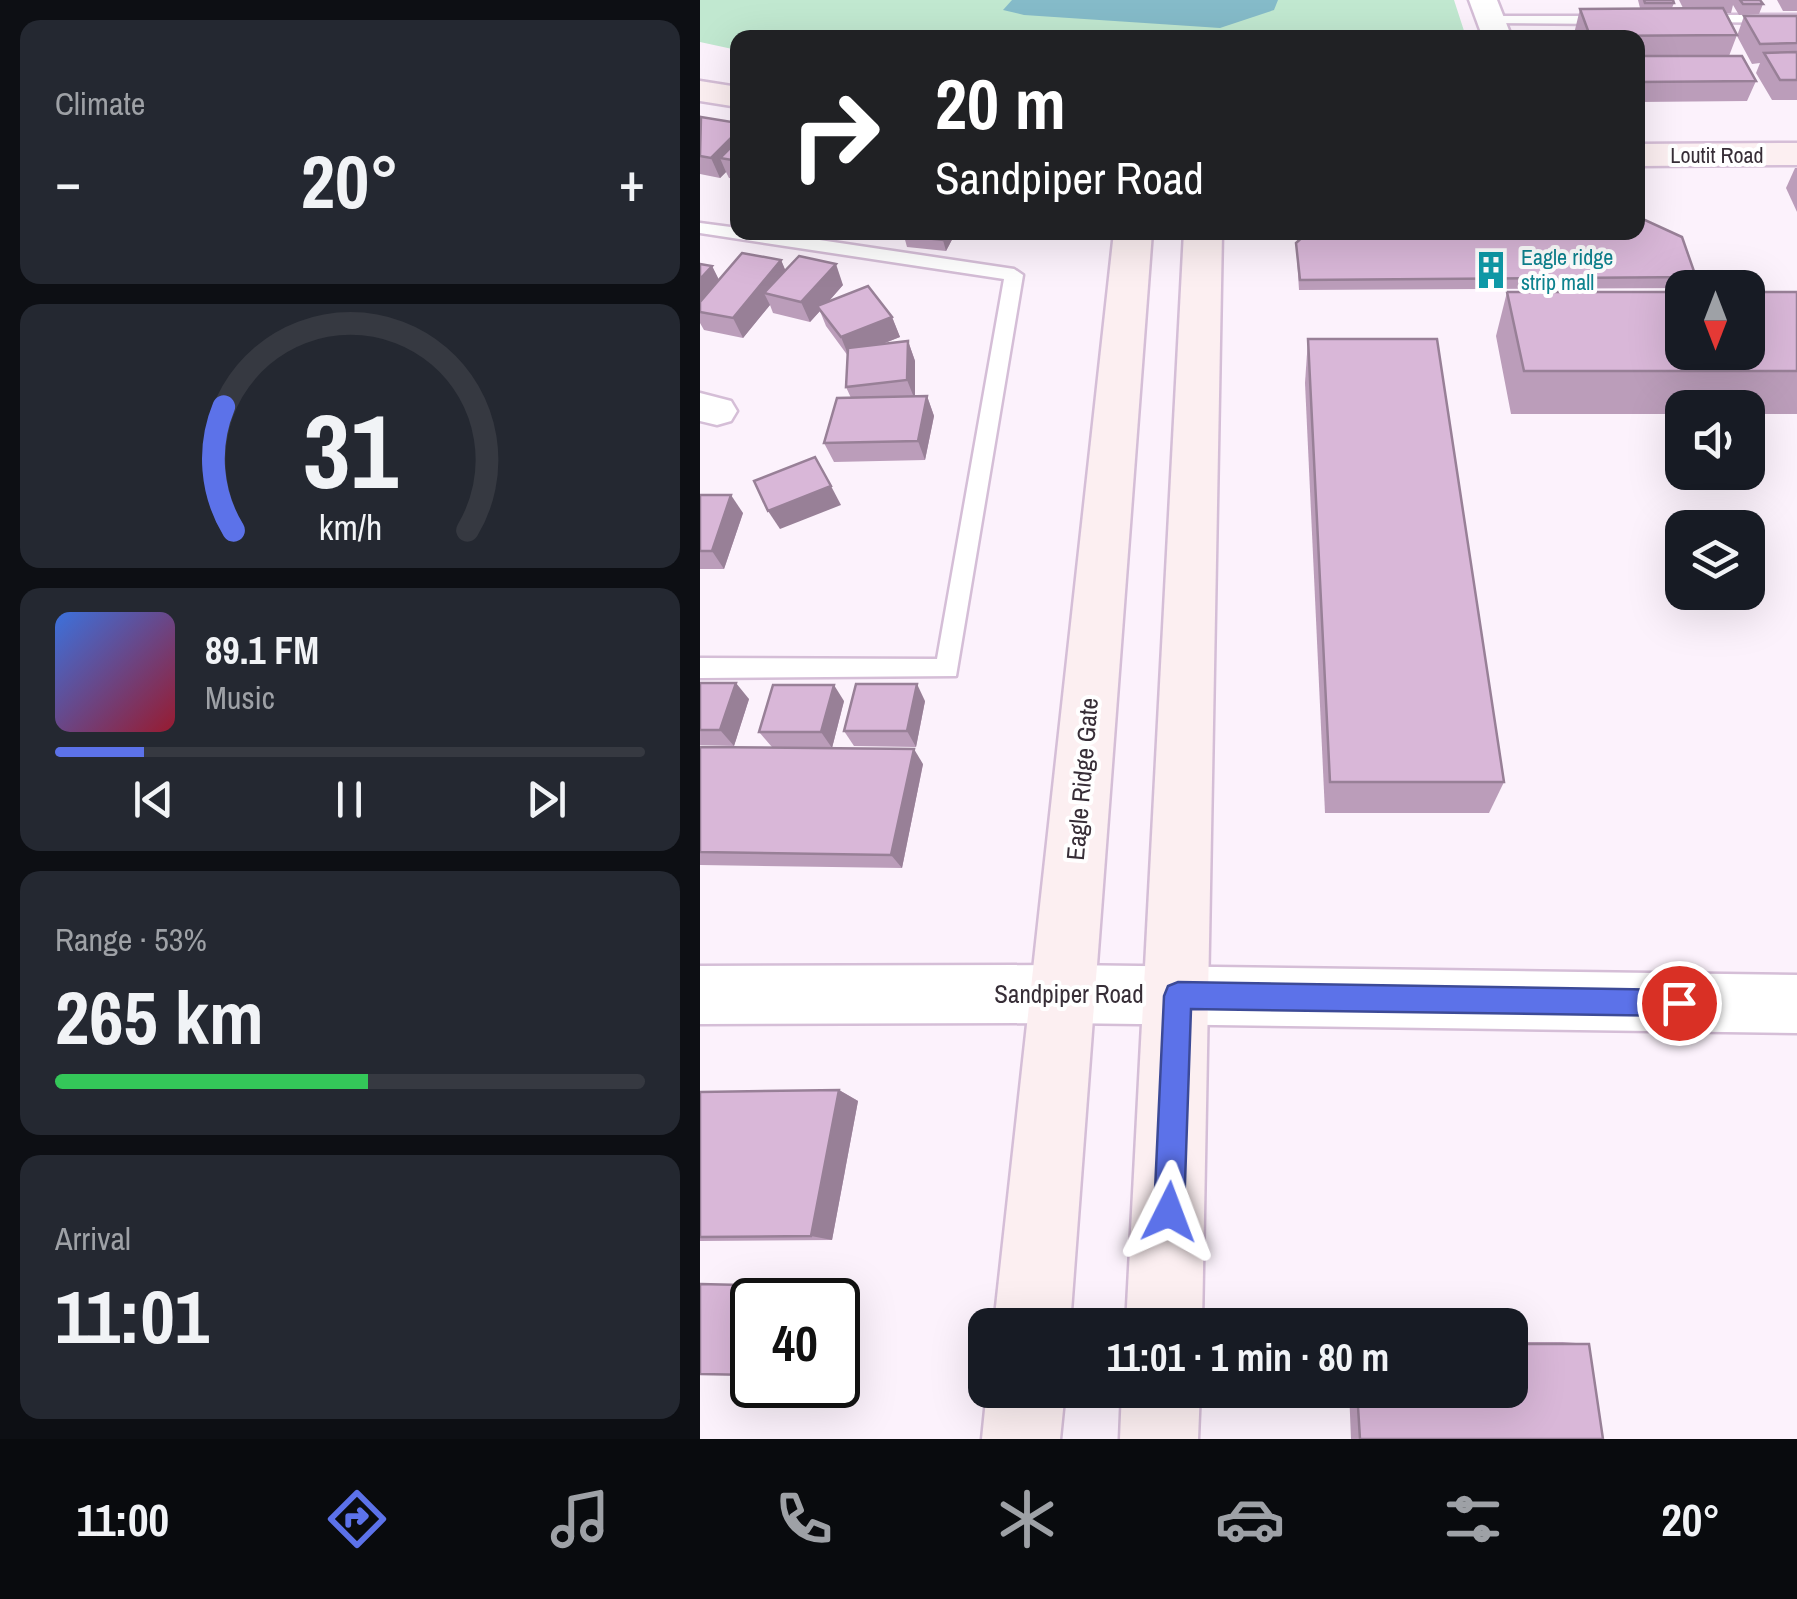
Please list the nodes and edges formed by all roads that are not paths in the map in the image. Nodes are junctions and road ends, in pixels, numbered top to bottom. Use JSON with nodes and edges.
{"nodes":[{"id":1,"x":1491,"y":19,"type":"edge"},
{"id":2,"x":1797,"y":19,"type":"edge"},
{"id":3,"x":1626,"y":20,"type":"edge"},
{"id":4,"x":1683,"y":20,"type":"edge"},
{"id":5,"x":700,"y":61,"type":"edge"},
{"id":6,"x":730,"y":66,"type":"edge"},
{"id":7,"x":700,"y":91,"type":"edge"},
{"id":8,"x":730,"y":96,"type":"edge"},
{"id":9,"x":1645,"y":126,"type":"edge"},
{"id":10,"x":1797,"y":126,"type":"edge"},
{"id":11,"x":1797,"y":154,"type":"edge"},
{"id":12,"x":1645,"y":156,"type":"edge"},
{"id":13,"x":700,"y":228,"type":"edge"},
{"id":14,"x":730,"y":232,"type":"edge"},
{"id":15,"x":780,"y":240,"type":"edge"},
{"id":16,"x":1131,"y":240,"type":"edge"},
{"id":17,"x":1203,"y":240,"type":"edge"},
{"id":18,"x":700,"y":668,"type":"edge"},
{"id":19,"x":1063,"y":994,"type":"junction"},
{"id":20,"x":700,"y":995,"type":"edge"},
{"id":21,"x":1178,"y":996,"type":"junction"},
{"id":22,"x":1797,"y":1004,"type":"edge"},
{"id":23,"x":1034,"y":1308,"type":"edge"},
{"id":24,"x":1165,"y":1308,"type":"edge"},
{"id":25,"x":1024,"y":1408,"type":"edge"},
{"id":26,"x":1161,"y":1408,"type":"edge"},
{"id":27,"x":1021,"y":1439,"type":"edge"},
{"id":28,"x":1159,"y":1439,"type":"edge"}],
"edges":[{"from":1,"to":3,"type":"lane"},
{"from":2,"to":4,"type":"lane"},
{"from":5,"to":6,"type":"street"},
{"from":7,"to":8,"type":"street"},
{"from":9,"to":10,"type":"street","name":"Loutit Road"},
{"from":11,"to":12,"type":"street","name":"Loutit Road"},
{"from":13,"to":14,"type":"lane"},
{"from":15,"to":18,"type":"lane"},
{"from":16,"to":19,"type":"street","name":"Eagle Ridge Gate"},
{"from":17,"to":21,"type":"street"},
{"from":19,"to":20,"type":"street","name":"Sandpiper Road"},
{"from":19,"to":21,"type":"street","name":"Sandpiper Road"},
{"from":19,"to":23,"type":"street","name":"Eagle Ridge Gate"},
{"from":21,"to":22,"type":"street","name":"Sandpiper Road"},
{"from":21,"to":24,"type":"street"},
{"from":25,"to":27,"type":"street"},
{"from":26,"to":28,"type":"street"}]}
